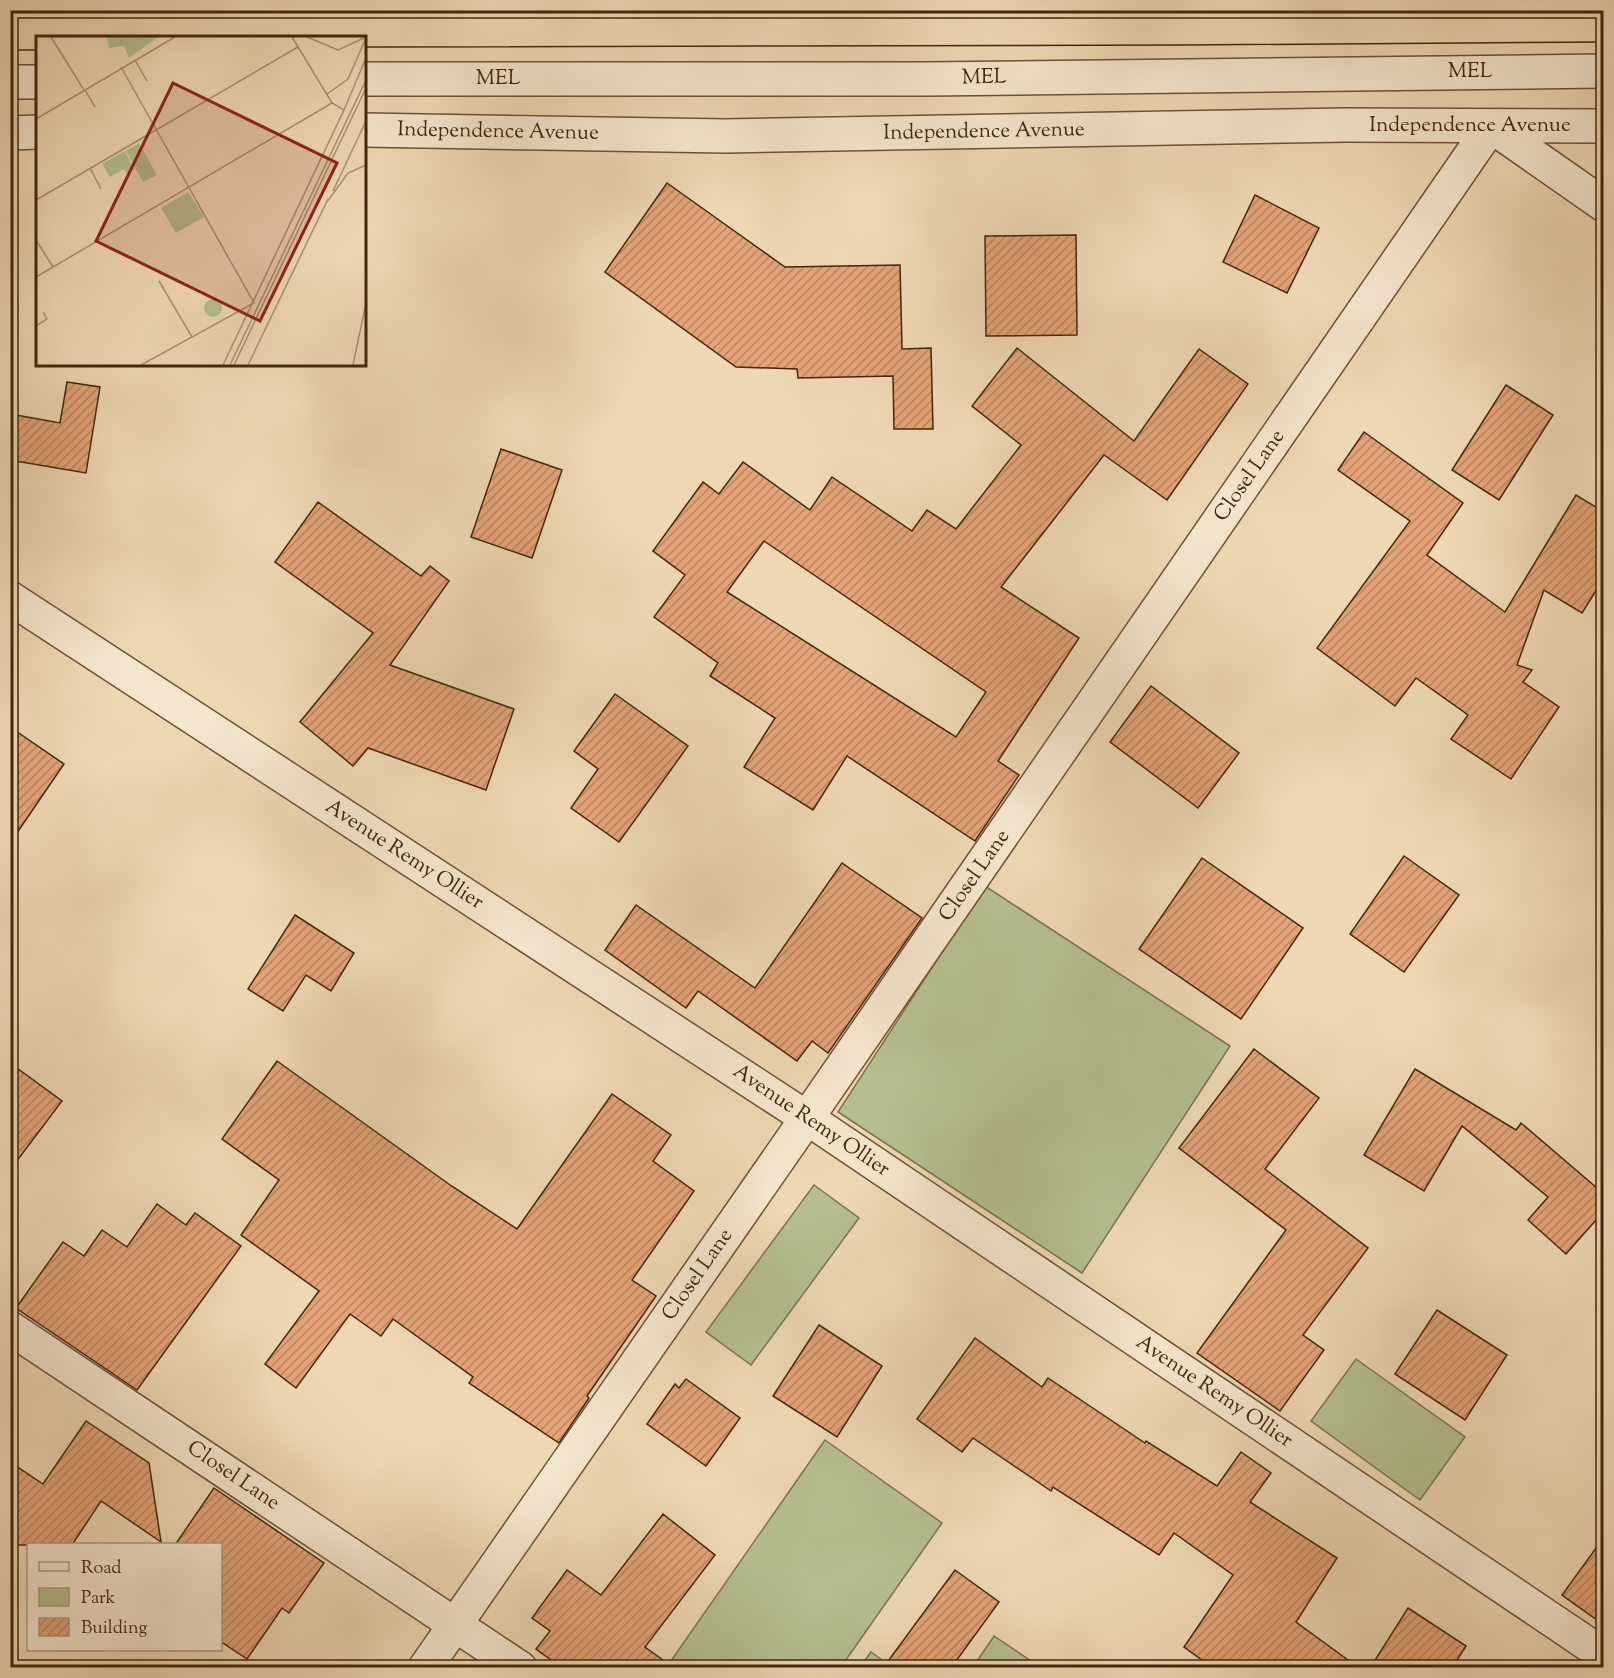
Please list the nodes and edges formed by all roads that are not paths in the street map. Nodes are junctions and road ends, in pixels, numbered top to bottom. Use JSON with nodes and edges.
{"nodes":[{"id":1,"x":1604,"y":71,"type":"edge"},
{"id":2,"x":366,"y":79,"type":"edge"},
{"id":3,"x":10,"y":82,"type":"edge"},
{"id":4,"x":36,"y":82,"type":"edge"},
{"id":5,"x":1491,"y":126,"type":"junction"},
{"id":6,"x":1604,"y":126,"type":"edge"},
{"id":7,"x":366,"y":130,"type":"edge"},
{"id":8,"x":36,"y":132,"type":"edge"},
{"id":9,"x":10,"y":133,"type":"edge"},
{"id":10,"x":1604,"y":204,"type":"edge"},
{"id":11,"x":10,"y":598,"type":"edge"},
{"id":12,"x":807,"y":1118,"type":"junction"},
{"id":13,"x":10,"y":1328,"type":"edge"},
{"id":14,"x":455,"y":1624,"type":"junction"},
{"id":15,"x":1604,"y":1655,"type":"edge"},
{"id":16,"x":425,"y":1668,"type":"edge"},
{"id":17,"x":520,"y":1668,"type":"edge"}],
"edges":[{"from":1,"to":2,"type":"street","name":"MEL"},
{"from":3,"to":4,"type":"street"},
{"from":5,"to":6,"type":"street","name":"Independence Avenue"},
{"from":5,"to":7,"type":"street","name":"Independence Avenue"},
{"from":5,"to":10,"type":"street"},
{"from":5,"to":12,"type":"street","name":"Closel Lane"},
{"from":8,"to":9,"type":"street"},
{"from":11,"to":12,"type":"street","name":"Avenue Remy Ollier"},
{"from":12,"to":14,"type":"street","name":"Closel Lane"},
{"from":12,"to":15,"type":"street","name":"Avenue Remy Ollier"},
{"from":13,"to":14,"type":"street","name":"Closel Lane"},
{"from":14,"to":16,"type":"street","name":"Closel Lane"},
{"from":14,"to":17,"type":"street"}]}
